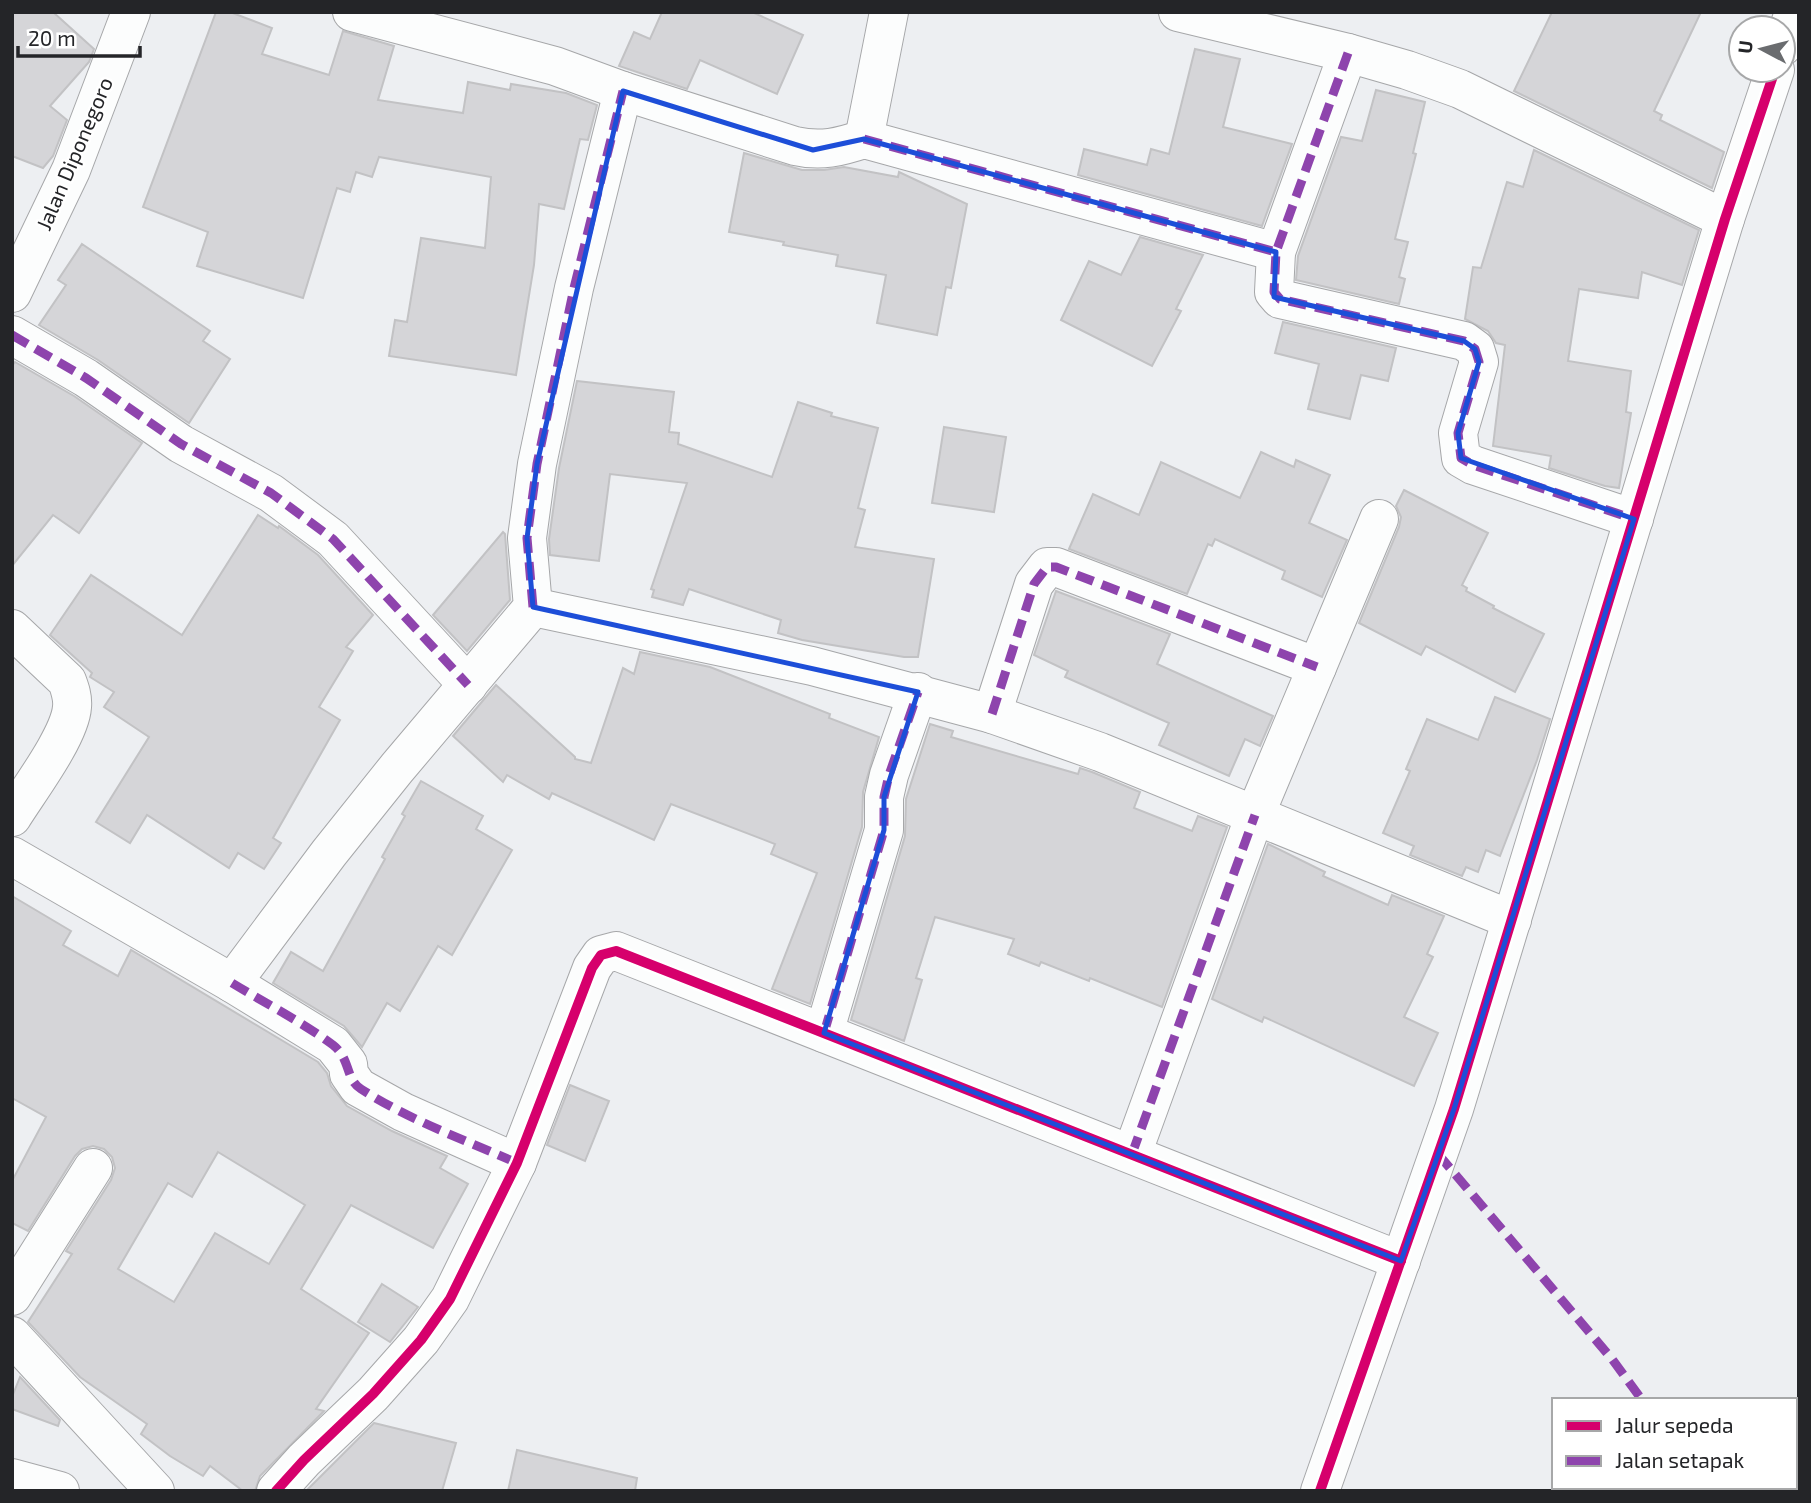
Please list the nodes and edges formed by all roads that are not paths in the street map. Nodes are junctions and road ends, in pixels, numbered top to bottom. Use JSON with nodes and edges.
{"nodes":[{"id":1,"x":131,"y":12,"type":"edge"},
{"id":2,"x":352,"y":12,"type":"edge"},
{"id":3,"x":890,"y":12,"type":"edge"},
{"id":4,"x":1178,"y":12,"type":"edge"},
{"id":5,"x":1348,"y":52,"type":"junction"},
{"id":6,"x":1770,"y":84,"type":"edge"},
{"id":7,"x":623,"y":91,"type":"junction"},
{"id":8,"x":864,"y":139,"type":"junction"},
{"id":9,"x":1725,"y":219,"type":"junction"},
{"id":10,"x":1276,"y":252,"type":"junction"},
{"id":11,"x":12,"y":293,"type":"edge"},
{"id":12,"x":12,"y":335,"type":"edge"},
{"id":13,"x":1379,"y":519,"type":"dead end"},
{"id":14,"x":1634,"y":519,"type":"junction"},
{"id":15,"x":533,"y":607,"type":"junction"},
{"id":16,"x":12,"y":629,"type":"edge"},
{"id":17,"x":1317,"y":667,"type":"junction"},
{"id":18,"x":468,"y":685,"type":"junction"},
{"id":19,"x":918,"y":692,"type":"junction"},
{"id":20,"x":992,"y":714,"type":"junction"},
{"id":21,"x":1255,"y":815,"type":"junction"},
{"id":22,"x":12,"y":817,"type":"edge"},
{"id":23,"x":12,"y":856,"type":"edge"},
{"id":24,"x":1512,"y":920,"type":"junction"},
{"id":25,"x":232,"y":983,"type":"junction"},
{"id":26,"x":824,"y":1033,"type":"junction"},
{"id":27,"x":1132,"y":1154,"type":"junction"},
{"id":28,"x":517,"y":1163,"type":"junction"},
{"id":29,"x":93,"y":1168,"type":"dead end"},
{"id":30,"x":1401,"y":1261,"type":"junction"},
{"id":31,"x":12,"y":1296,"type":"edge"},
{"id":32,"x":12,"y":1336,"type":"edge"},
{"id":33,"x":12,"y":1478,"type":"edge"},
{"id":34,"x":60,"y":1491,"type":"edge"},
{"id":35,"x":155,"y":1491,"type":"edge"},
{"id":36,"x":276,"y":1491,"type":"edge"},
{"id":37,"x":1320,"y":1491,"type":"edge"}],
"edges":[{"from":1,"to":11,"type":"street","name":"Jalan Diponegoro"},
{"from":2,"to":7,"type":"street"},
{"from":3,"to":8,"type":"street"},
{"from":4,"to":5,"type":"street"},
{"from":5,"to":9,"type":"street"},
{"from":5,"to":10,"type":"street"},
{"from":6,"to":9,"type":"street"},
{"from":7,"to":8,"type":"street"},
{"from":7,"to":15,"type":"street"},
{"from":8,"to":10,"type":"street"},
{"from":9,"to":14,"type":"street"},
{"from":10,"to":14,"type":"street"},
{"from":12,"to":18,"type":"street"},
{"from":13,"to":17,"type":"street"},
{"from":14,"to":24,"type":"street"},
{"from":15,"to":18,"type":"street"},
{"from":15,"to":19,"type":"street"},
{"from":16,"to":22,"type":"street"},
{"from":17,"to":20,"type":"street"},
{"from":17,"to":21,"type":"street"},
{"from":18,"to":25,"type":"street"},
{"from":19,"to":20,"type":"street"},
{"from":19,"to":26,"type":"street"},
{"from":20,"to":21,"type":"street"},
{"from":21,"to":24,"type":"street"},
{"from":21,"to":27,"type":"street"},
{"from":23,"to":25,"type":"street"},
{"from":24,"to":30,"type":"street"},
{"from":25,"to":28,"type":"street"},
{"from":26,"to":27,"type":"street"},
{"from":26,"to":28,"type":"street"},
{"from":27,"to":30,"type":"street"},
{"from":28,"to":36,"type":"street"},
{"from":29,"to":31,"type":"street"},
{"from":30,"to":37,"type":"street"},
{"from":32,"to":35,"type":"street"},
{"from":33,"to":34,"type":"street"}]}
